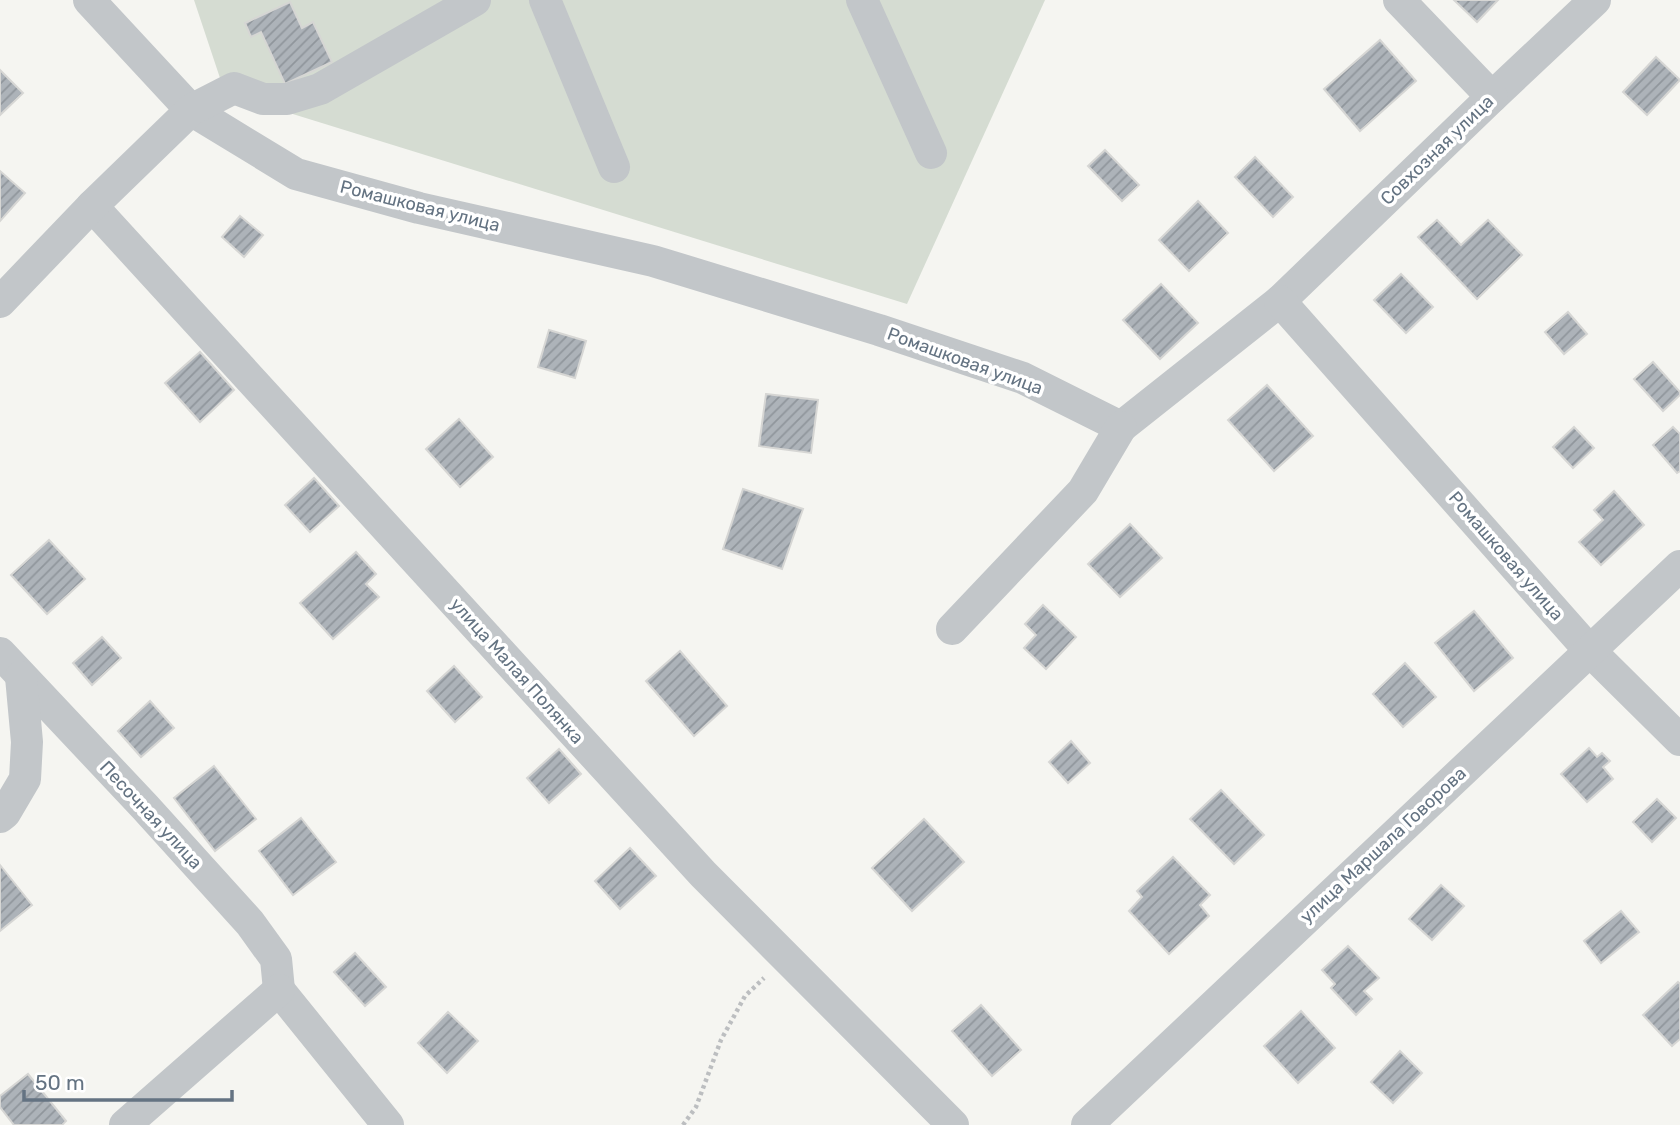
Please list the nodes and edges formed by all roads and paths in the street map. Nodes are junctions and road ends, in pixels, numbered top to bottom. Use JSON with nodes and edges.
{"nodes":[{"id":1,"x":89,"y":0,"type":"edge"},
{"id":2,"x":475,"y":0,"type":"edge"},
{"id":3,"x":545,"y":0,"type":"edge"},
{"id":4,"x":862,"y":0,"type":"edge"},
{"id":5,"x":1399,"y":0,"type":"edge"},
{"id":6,"x":1595,"y":0,"type":"edge"},
{"id":7,"x":1492,"y":97,"type":"junction"},
{"id":8,"x":191,"y":110,"type":"junction"},
{"id":9,"x":930,"y":153,"type":"dead end"},
{"id":10,"x":614,"y":167,"type":"dead end"},
{"id":11,"x":93,"y":206,"type":"junction"},
{"id":12,"x":1280,"y":301,"type":"junction"},
{"id":13,"x":0,"y":302,"type":"edge"},
{"id":14,"x":1121,"y":427,"type":"junction"},
{"id":15,"x":1680,"y":566,"type":"edge"},
{"id":16,"x":952,"y":629,"type":"dead end"},
{"id":17,"x":1589,"y":650,"type":"junction"},
{"id":18,"x":0,"y":653,"type":"edge"},
{"id":19,"x":21,"y":677,"type":"junction"},
{"id":20,"x":1680,"y":740,"type":"edge"},
{"id":21,"x":0,"y":817,"type":"edge"},
{"id":22,"x":786,"y":957,"type":"junction"},
{"id":23,"x":279,"y":990,"type":"junction"},
{"id":24,"x":125,"y":1125,"type":"edge"},
{"id":25,"x":388,"y":1125,"type":"edge"},
{"id":26,"x":683,"y":1125,"type":"edge"},
{"id":27,"x":953,"y":1125,"type":"edge"},
{"id":28,"x":1087,"y":1125,"type":"edge"}],
"edges":[{"from":1,"to":8,"type":"street","name":"Ромашковая улица"},
{"from":2,"to":8,"type":"street"},
{"from":3,"to":10,"type":"street"},
{"from":4,"to":9,"type":"street"},
{"from":5,"to":7,"type":"street"},
{"from":6,"to":7,"type":"street","name":"Совхозная улица"},
{"from":7,"to":12,"type":"street","name":"Совхозная улица"},
{"from":8,"to":11,"type":"street"},
{"from":8,"to":14,"type":"street","name":"Ромашковая улица"},
{"from":11,"to":13,"type":"street"},
{"from":11,"to":22,"type":"street","name":"улица Малая Полянка"},
{"from":12,"to":14,"type":"street"},
{"from":12,"to":17,"type":"street","name":"Ромашковая улица"},
{"from":14,"to":16,"type":"street"},
{"from":15,"to":17,"type":"street","name":"улица Маршала Говорова"},
{"from":17,"to":20,"type":"street","name":"Ромашковая улица"},
{"from":17,"to":28,"type":"street","name":"улица Маршала Говорова"},
{"from":18,"to":19,"type":"street","name":"Песочная улица"},
{"from":19,"to":21,"type":"street"},
{"from":19,"to":23,"type":"street","name":"Песочная улица"},
{"from":22,"to":26,"type":"path"},
{"from":22,"to":27,"type":"street","name":"улица Малая Полянка"},
{"from":23,"to":24,"type":"street"},
{"from":23,"to":25,"type":"street"}]}
